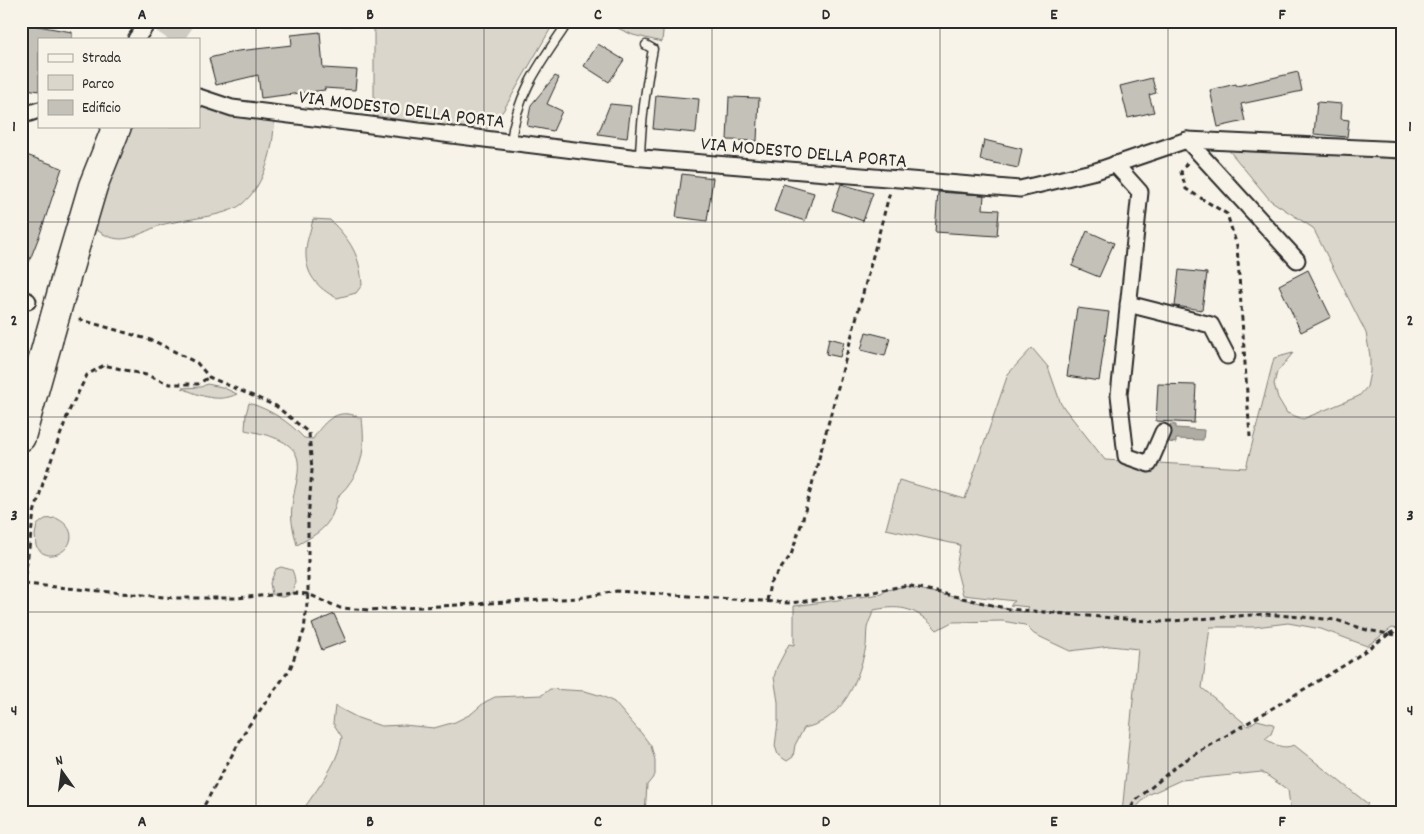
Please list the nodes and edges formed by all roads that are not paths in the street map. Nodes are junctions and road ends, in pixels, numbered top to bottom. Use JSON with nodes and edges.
{"nodes":[{"id":1,"x":149,"y":21,"type":"edge"},
{"id":2,"x":566,"y":24,"type":"dead end"},
{"id":3,"x":137,"y":38,"type":"edge"},
{"id":4,"x":646,"y":44,"type":"dead end"},
{"id":5,"x":200,"y":97,"type":"edge"},
{"id":6,"x":38,"y":110,"type":"edge"},
{"id":7,"x":21,"y":116,"type":"edge"},
{"id":8,"x":116,"y":128,"type":"edge"},
{"id":9,"x":510,"y":142,"type":"junction"},
{"id":10,"x":1192,"y":145,"type":"junction"},
{"id":11,"x":1403,"y":150,"type":"edge"},
{"id":12,"x":640,"y":157,"type":"junction"},
{"id":13,"x":1115,"y":164,"type":"junction"},
{"id":14,"x":1298,"y":260,"type":"dead end"},
{"id":15,"x":1128,"y":304,"type":"junction"},
{"id":16,"x":1227,"y":356,"type":"dead end"},
{"id":17,"x":1163,"y":432,"type":"dead end"},
{"id":18,"x":21,"y":437,"type":"edge"}],
"edges":[{"from":1,"to":3,"type":"street"},
{"from":2,"to":9,"type":"lane"},
{"from":4,"to":12,"type":"lane"},
{"from":5,"to":9,"type":"street","name":"VIA MODESTO DELLA PORTA"},
{"from":6,"to":7,"type":"street"},
{"from":8,"to":18,"type":"highway","bridge":true},
{"from":9,"to":12,"type":"street","name":"VIA MODESTO DELLA PORTA"},
{"from":10,"to":11,"type":"street","name":"VIA MODESTO DELLA PORTA"},
{"from":10,"to":13,"type":"street","name":"VIA MODESTO DELLA PORTA"},
{"from":10,"to":14,"type":"street"},
{"from":12,"to":13,"type":"street","name":"VIA MODESTO DELLA PORTA"},
{"from":13,"to":15,"type":"street"},
{"from":15,"to":16,"type":"street"},
{"from":15,"to":17,"type":"street"}]}
